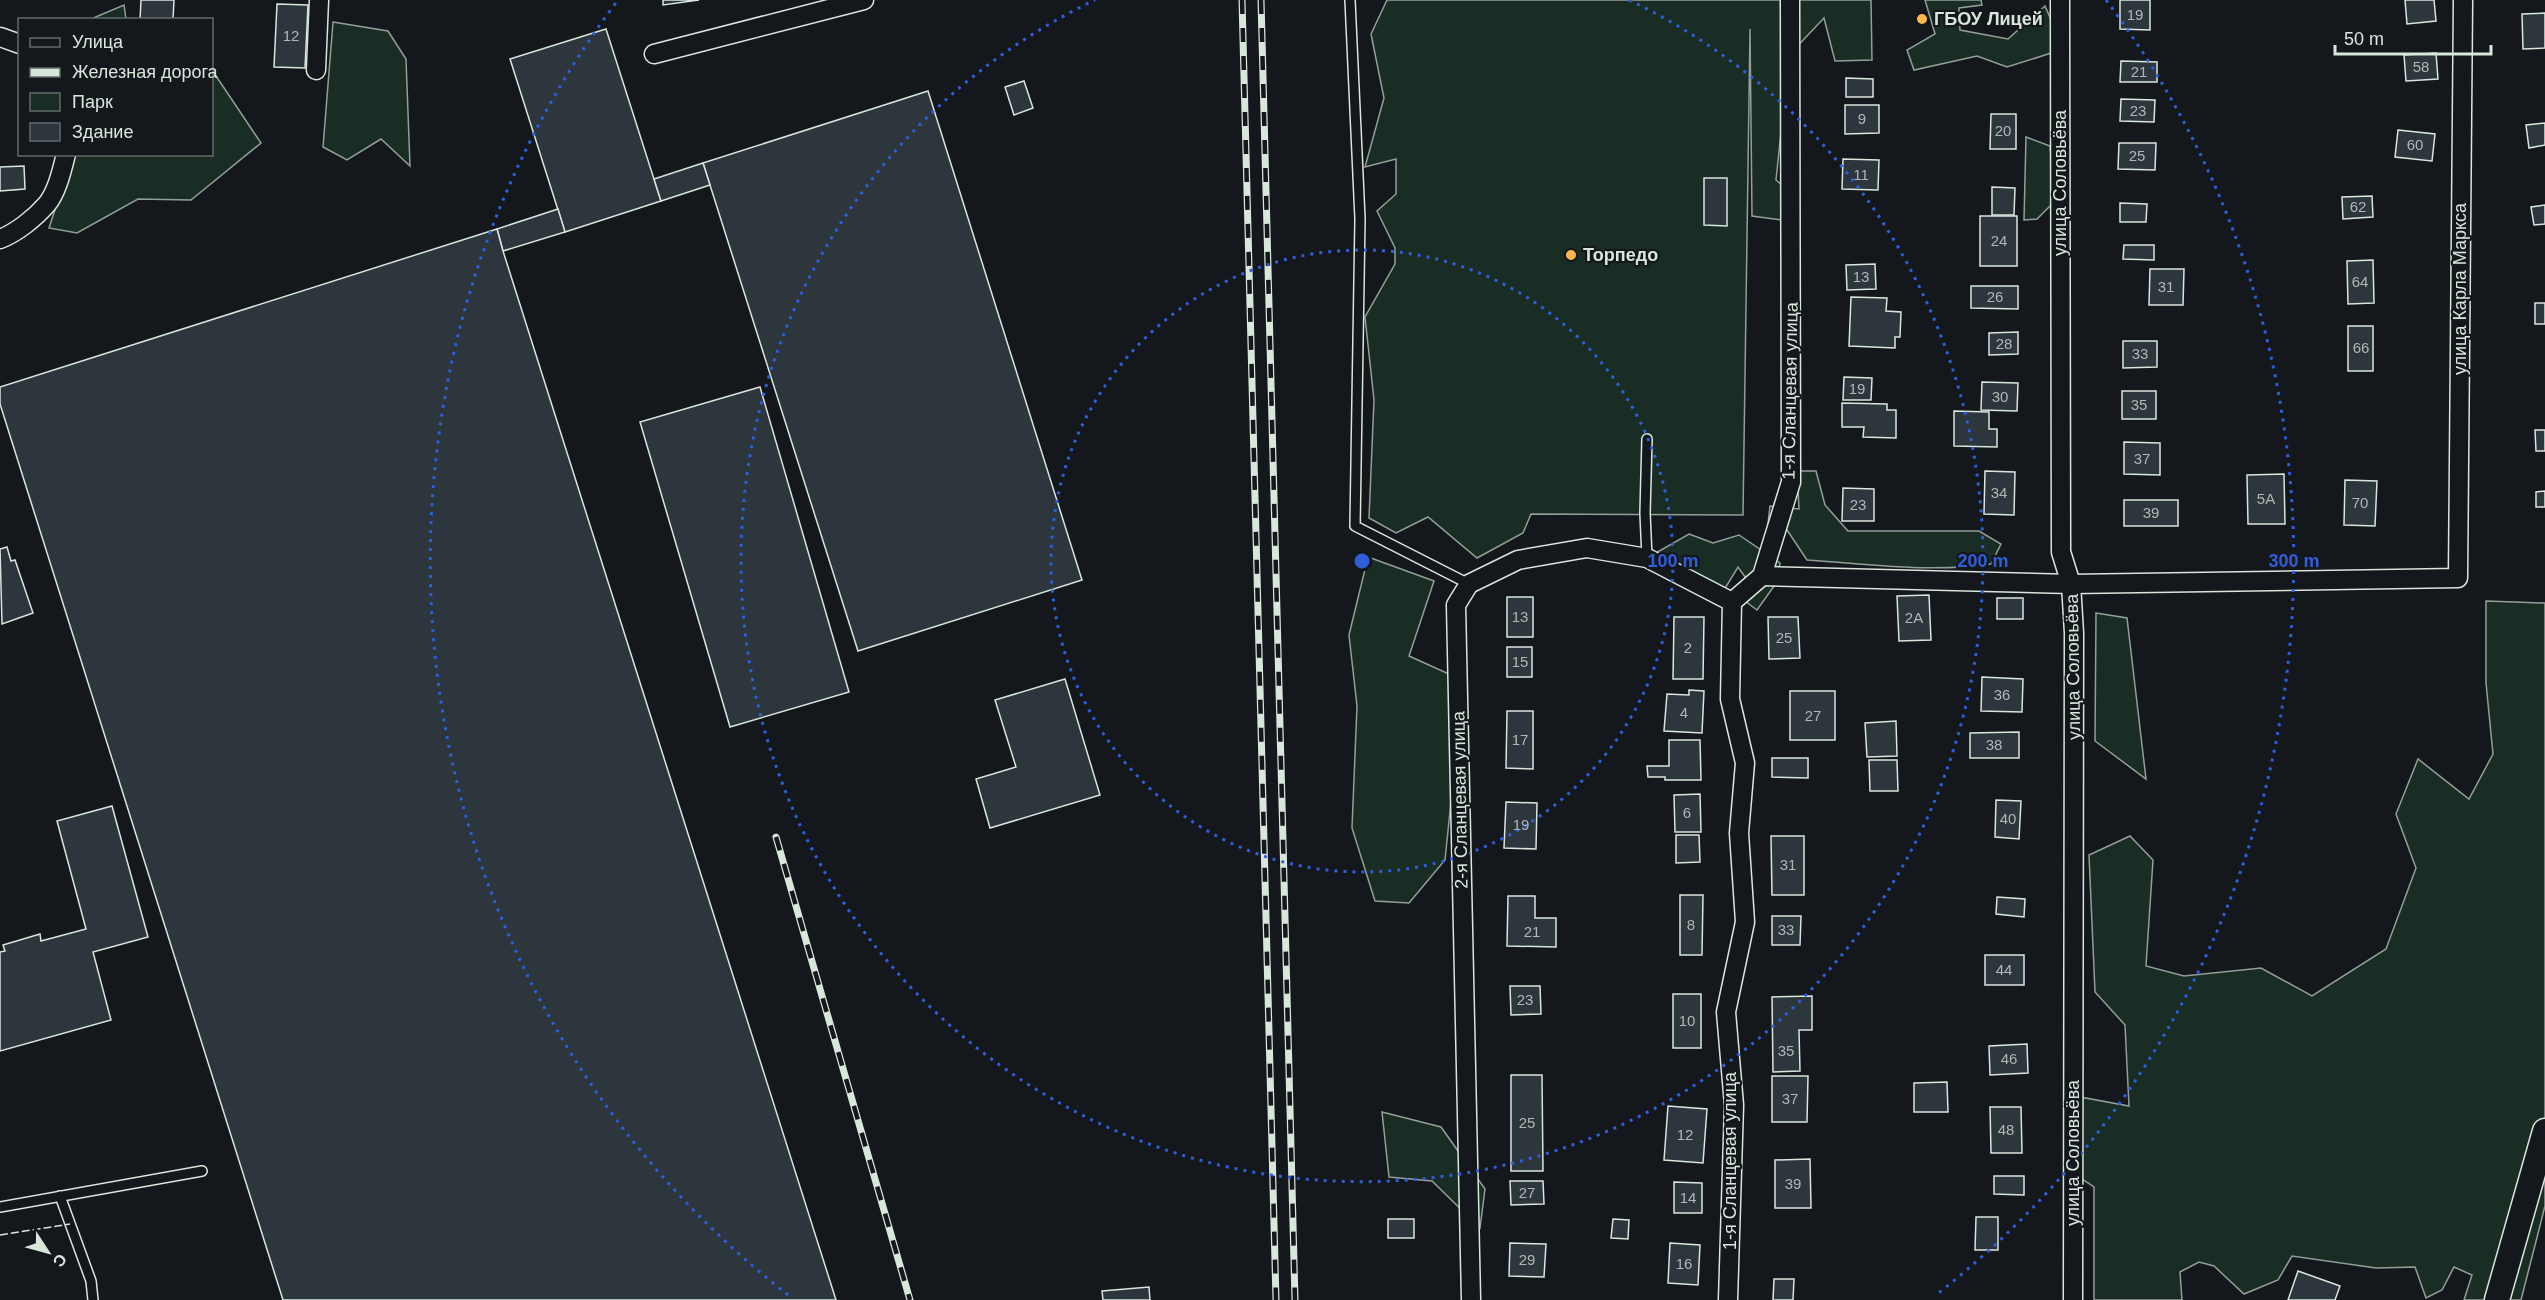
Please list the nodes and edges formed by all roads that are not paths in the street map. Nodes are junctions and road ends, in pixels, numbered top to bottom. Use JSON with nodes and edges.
{"nodes":[{"id":1,"x":319,"y":0,"type":"edge"},
{"id":2,"x":864,"y":0,"type":"edge"},
{"id":3,"x":1350,"y":0,"type":"edge"},
{"id":4,"x":1790,"y":0,"type":"edge"},
{"id":5,"x":2060,"y":0,"type":"edge"},
{"id":6,"x":2463,"y":0,"type":"edge"},
{"id":7,"x":0,"y":37,"type":"edge"},
{"id":8,"x":18,"y":43,"type":"edge"},
{"id":9,"x":654,"y":54,"type":"dead end"},
{"id":10,"x":316,"y":70,"type":"dead end"},
{"id":11,"x":66,"y":156,"type":"edge"},
{"id":12,"x":0,"y":239,"type":"edge"},
{"id":13,"x":1647,"y":439,"type":"dead end"},
{"id":14,"x":1647,"y":558,"type":"junction"},
{"id":15,"x":1762,"y":576,"type":"junction"},
{"id":16,"x":1469,"y":584,"type":"junction"},
{"id":17,"x":2071,"y":584,"type":"junction"},
{"id":18,"x":1732,"y":602,"type":"junction"},
{"id":19,"x":2545,"y":1131,"type":"edge"},
{"id":20,"x":202,"y":1171,"type":"dead end"},
{"id":21,"x":60,"y":1196,"type":"junction"},
{"id":22,"x":0,"y":1207,"type":"edge"},
{"id":23,"x":93,"y":1300,"type":"edge"},
{"id":24,"x":1471,"y":1300,"type":"edge"},
{"id":25,"x":1728,"y":1300,"type":"edge"},
{"id":26,"x":2073,"y":1300,"type":"edge"},
{"id":27,"x":2497,"y":1300,"type":"edge"}],
"edges":[{"from":1,"to":10,"type":"street"},
{"from":2,"to":9,"type":"street"},
{"from":3,"to":16,"type":"lane"},
{"from":4,"to":15,"type":"street","name":"1-я Сланцевая улица"},
{"from":5,"to":17,"type":"street","name":"улица Соловьёва"},
{"from":6,"to":17,"type":"street","name":"улица Карла Маркса"},
{"from":7,"to":8,"type":"street"},
{"from":11,"to":12,"type":"street"},
{"from":13,"to":14,"type":"lane"},
{"from":14,"to":16,"type":"street"},
{"from":14,"to":18,"type":"street"},
{"from":15,"to":17,"type":"street"},
{"from":15,"to":18,"type":"street"},
{"from":16,"to":24,"type":"street","name":"2-я Сланцевая улица"},
{"from":17,"to":26,"type":"street","name":"улица Соловьёва"},
{"from":18,"to":25,"type":"street","name":"1-я Сланцевая улица"},
{"from":19,"to":27,"type":"street"},
{"from":20,"to":21,"type":"lane"},
{"from":21,"to":22,"type":"lane"},
{"from":21,"to":23,"type":"lane"}]}
